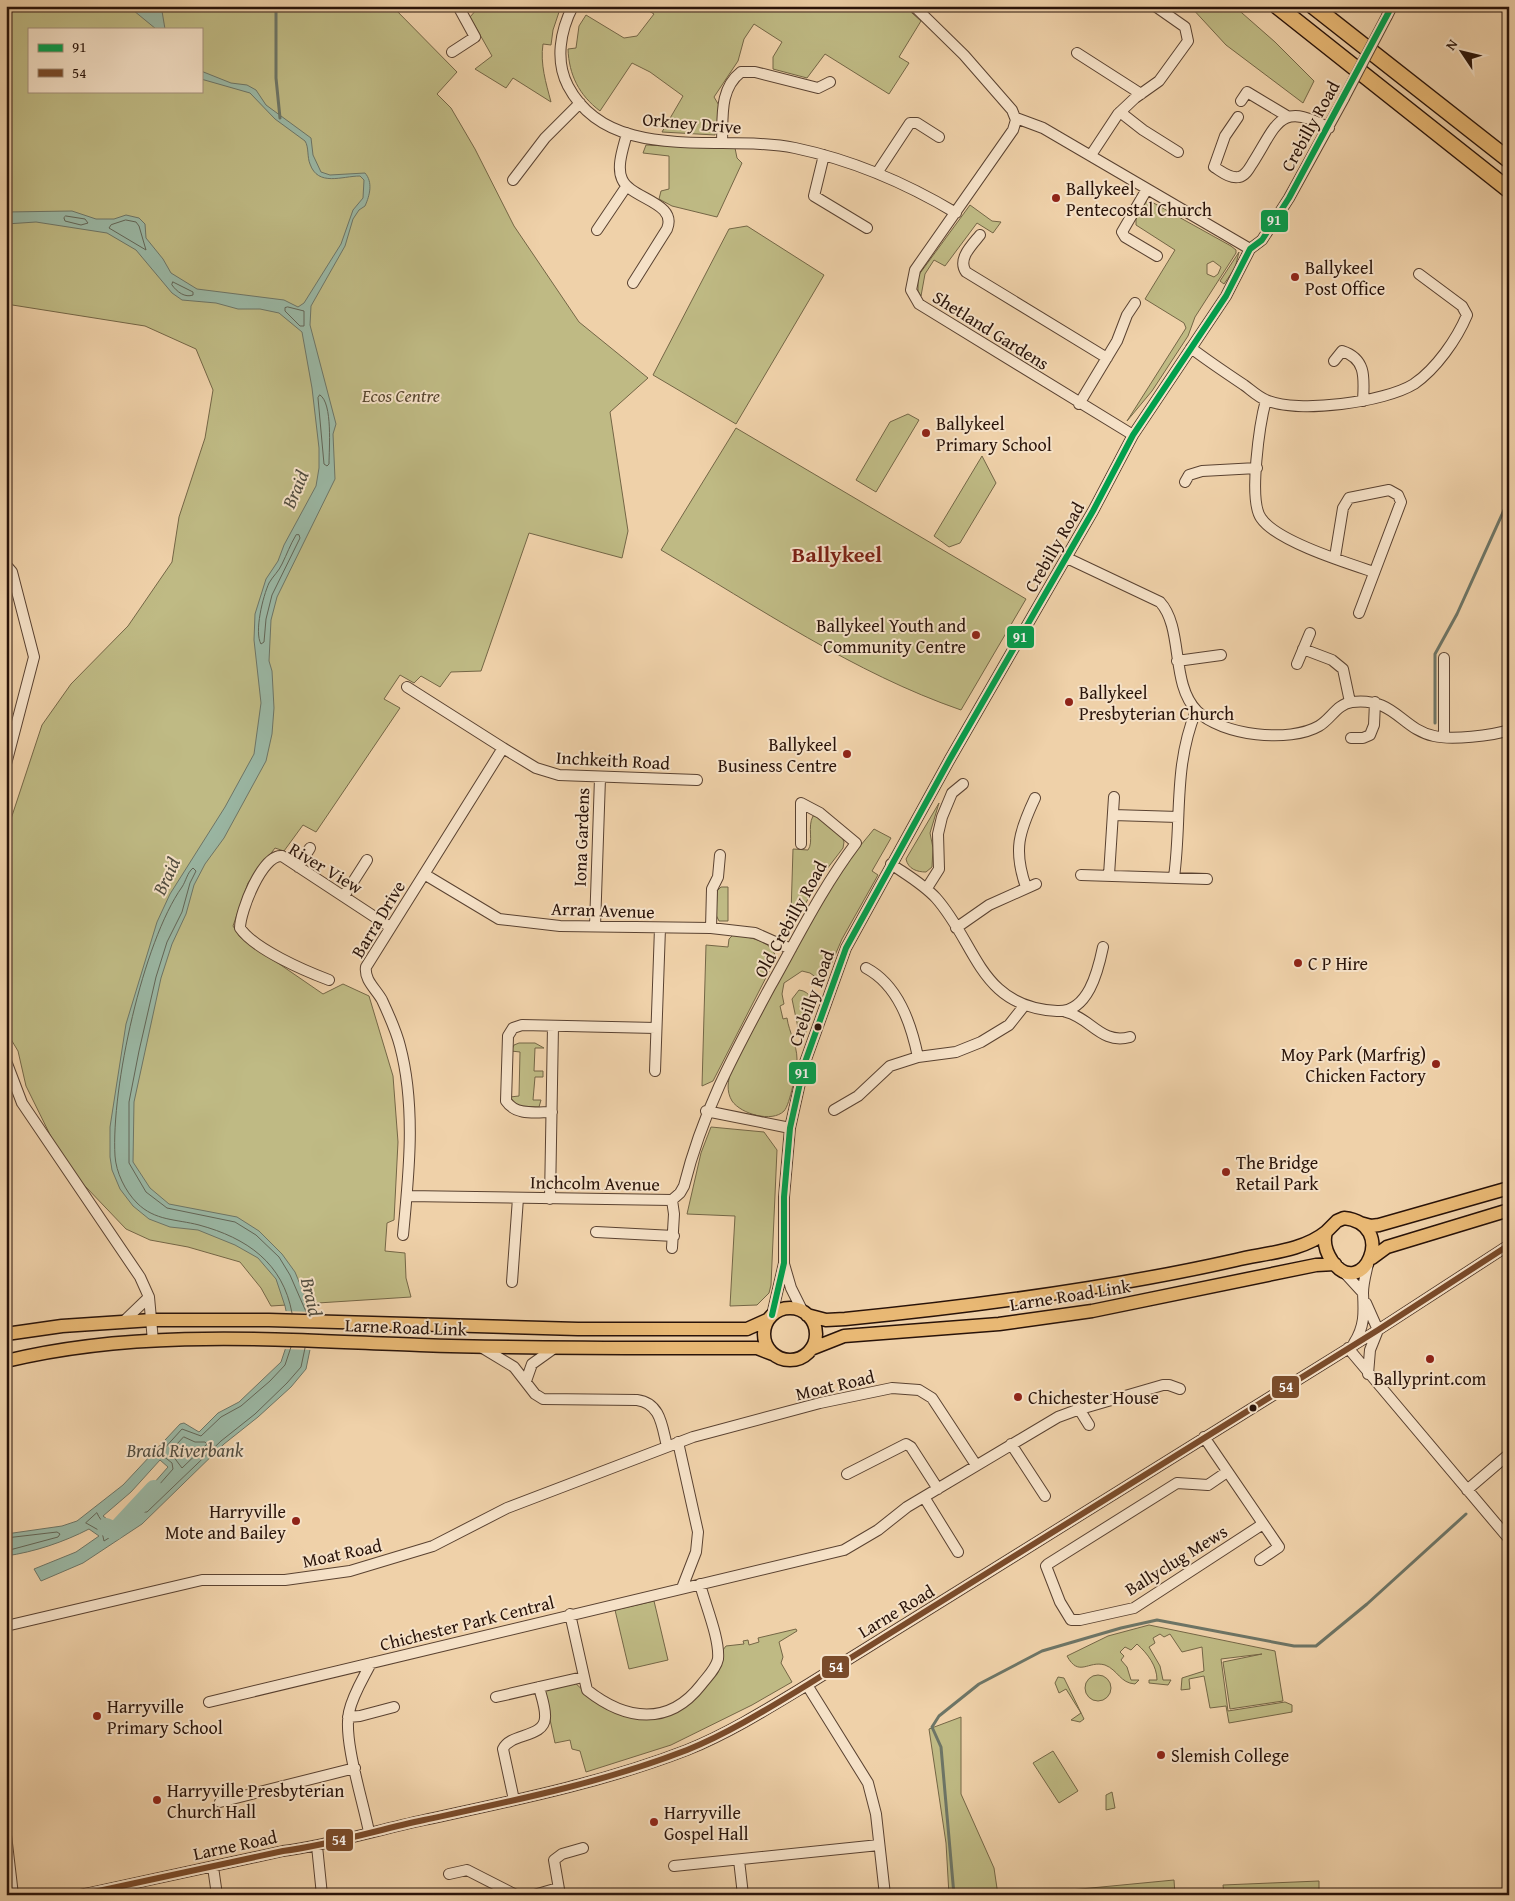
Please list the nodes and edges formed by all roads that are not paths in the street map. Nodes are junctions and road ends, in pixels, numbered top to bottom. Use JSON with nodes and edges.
{"nodes":[{"id":1,"x":458,"y":6,"type":"edge"},
{"id":2,"x":573,"y":6,"type":"edge"},
{"id":3,"x":914,"y":6,"type":"edge"},
{"id":4,"x":1155,"y":6,"type":"edge"},
{"id":5,"x":1277,"y":6,"type":"edge"},
{"id":6,"x":1314,"y":6,"type":"edge"},
{"id":7,"x":1390,"y":11,"type":"edge"},
{"id":8,"x":452,"y":52,"type":"dead end"},
{"id":9,"x":1076,"y":53,"type":"dead end"},
{"id":10,"x":830,"y":82,"type":"dead end"},
{"id":11,"x":1141,"y":94,"type":"junction"},
{"id":12,"x":1241,"y":101,"type":"dead end"},
{"id":13,"x":580,"y":103,"type":"junction"},
{"id":14,"x":1120,"y":112,"type":"junction"},
{"id":15,"x":1287,"y":116,"type":"junction"},
{"id":16,"x":1238,"y":117,"type":"dead end"},
{"id":17,"x":1016,"y":118,"type":"junction"},
{"id":18,"x":1329,"y":128,"type":"junction"},
{"id":19,"x":626,"y":133,"type":"junction"},
{"id":20,"x":939,"y":137,"type":"dead end"},
{"id":21,"x":722,"y":142,"type":"junction"},
{"id":22,"x":1178,"y":152,"type":"dead end"},
{"id":23,"x":824,"y":155,"type":"junction"},
{"id":24,"x":1090,"y":155,"type":"junction"},
{"id":25,"x":1509,"y":160,"type":"edge"},
{"id":26,"x":877,"y":173,"type":"junction"},
{"id":27,"x":513,"y":180,"type":"dead end"},
{"id":28,"x":626,"y":187,"type":"junction"},
{"id":29,"x":1147,"y":189,"type":"junction"},
{"id":30,"x":1509,"y":190,"type":"edge"},
{"id":31,"x":956,"y":214,"type":"junction"},
{"id":32,"x":867,"y":228,"type":"dead end"},
{"id":33,"x":598,"y":230,"type":"dead end"},
{"id":34,"x":980,"y":235,"type":"dead end"},
{"id":35,"x":1250,"y":249,"type":"junction"},
{"id":36,"x":1157,"y":256,"type":"dead end"},
{"id":37,"x":1419,"y":274,"type":"dead end"},
{"id":38,"x":633,"y":284,"type":"dead end"},
{"id":39,"x":1134,"y":303,"type":"dead end"},
{"id":40,"x":1191,"y":348,"type":"junction"},
{"id":41,"x":1107,"y":358,"type":"junction"},
{"id":42,"x":1334,"y":360,"type":"dead end"},
{"id":43,"x":1266,"y":400,"type":"junction"},
{"id":44,"x":1363,"y":401,"type":"junction"},
{"id":45,"x":1079,"y":404,"type":"junction"},
{"id":46,"x":1133,"y":435,"type":"junction"},
{"id":47,"x":1256,"y":468,"type":"junction"},
{"id":48,"x":1185,"y":482,"type":"dead end"},
{"id":49,"x":1335,"y":557,"type":"junction"},
{"id":50,"x":1067,"y":558,"type":"junction"},
{"id":51,"x":6,"y":565,"type":"edge"},
{"id":52,"x":1374,"y":572,"type":"junction"},
{"id":53,"x":1359,"y":614,"type":"dead end"},
{"id":54,"x":1310,"y":633,"type":"dead end"},
{"id":55,"x":1303,"y":650,"type":"junction"},
{"id":56,"x":1221,"y":655,"type":"dead end"},
{"id":57,"x":1444,"y":658,"type":"dead end"},
{"id":58,"x":1177,"y":661,"type":"junction"},
{"id":59,"x":1297,"y":664,"type":"dead end"},
{"id":60,"x":406,"y":687,"type":"dead end"},
{"id":61,"x":1350,"y":702,"type":"junction"},
{"id":62,"x":1375,"y":702,"type":"junction"},
{"id":63,"x":1196,"y":711,"type":"junction"},
{"id":64,"x":1509,"y":730,"type":"edge"},
{"id":65,"x":1444,"y":737,"type":"junction"},
{"id":66,"x":1351,"y":738,"type":"dead end"},
{"id":67,"x":503,"y":748,"type":"junction"},
{"id":68,"x":6,"y":764,"type":"edge"},
{"id":69,"x":600,"y":778,"type":"junction"},
{"id":70,"x":697,"y":780,"type":"dead end"},
{"id":71,"x":963,"y":784,"type":"dead end"},
{"id":72,"x":1114,"y":797,"type":"dead end"},
{"id":73,"x":1035,"y":798,"type":"dead end"},
{"id":74,"x":1113,"y":815,"type":"junction"},
{"id":75,"x":1178,"y":817,"type":"junction"},
{"id":76,"x":801,"y":844,"type":"dead end"},
{"id":77,"x":310,"y":848,"type":"dead end"},
{"id":78,"x":720,"y":855,"type":"dead end"},
{"id":79,"x":367,"y":860,"type":"dead end"},
{"id":80,"x":891,"y":864,"type":"junction"},
{"id":81,"x":298,"y":866,"type":"junction"},
{"id":82,"x":424,"y":874,"type":"junction"},
{"id":83,"x":1081,"y":875,"type":"dead end"},
{"id":84,"x":1109,"y":875,"type":"junction"},
{"id":85,"x":1174,"y":877,"type":"junction"},
{"id":86,"x":1207,"y":879,"type":"dead end"},
{"id":87,"x":927,"y":888,"type":"junction"},
{"id":88,"x":344,"y":896,"type":"junction"},
{"id":89,"x":595,"y":926,"type":"junction"},
{"id":90,"x":390,"y":927,"type":"junction"},
{"id":91,"x":660,"y":928,"type":"junction"},
{"id":92,"x":711,"y":928,"type":"junction"},
{"id":93,"x":956,"y":928,"type":"junction"},
{"id":94,"x":1103,"y":947,"type":"dead end"},
{"id":95,"x":790,"y":949,"type":"junction"},
{"id":96,"x":866,"y":968,"type":"dead end"},
{"id":97,"x":329,"y":980,"type":"dead end"},
{"id":98,"x":1024,"y":1006,"type":"junction"},
{"id":99,"x":1066,"y":1012,"type":"junction"},
{"id":100,"x":553,"y":1026,"type":"junction"},
{"id":101,"x":656,"y":1028,"type":"junction"},
{"id":102,"x":1130,"y":1037,"type":"dead end"},
{"id":103,"x":918,"y":1057,"type":"junction"},
{"id":104,"x":6,"y":1061,"type":"edge"},
{"id":105,"x":655,"y":1071,"type":"dead end"},
{"id":106,"x":834,"y":1110,"type":"dead end"},
{"id":107,"x":706,"y":1111,"type":"junction"},
{"id":108,"x":552,"y":1112,"type":"junction"},
{"id":109,"x":790,"y":1128,"type":"junction"},
{"id":110,"x":1509,"y":1188,"type":"edge"},
{"id":111,"x":407,"y":1196,"type":"junction"},
{"id":112,"x":518,"y":1198,"type":"junction"},
{"id":113,"x":550,"y":1199,"type":"junction"},
{"id":114,"x":672,"y":1200,"type":"junction"},
{"id":115,"x":1509,"y":1210,"type":"edge"},
{"id":116,"x":1360,"y":1223,"type":"junction"},
{"id":117,"x":596,"y":1232,"type":"dead end"},
{"id":118,"x":1326,"y":1232,"type":"junction"},
{"id":119,"x":403,"y":1235,"type":"dead end"},
{"id":120,"x":674,"y":1236,"type":"junction"},
{"id":121,"x":1509,"y":1245,"type":"edge"},
{"id":122,"x":672,"y":1248,"type":"dead end"},
{"id":123,"x":1370,"y":1261,"type":"junction"},
{"id":124,"x":784,"y":1264,"type":"junction"},
{"id":125,"x":1337,"y":1266,"type":"junction"},
{"id":126,"x":512,"y":1282,"type":"dead end"},
{"id":127,"x":149,"y":1297,"type":"junction"},
{"id":128,"x":1364,"y":1298,"type":"junction"},
{"id":129,"x":805,"y":1313,"type":"junction"},
{"id":130,"x":770,"y":1317,"type":"junction"},
{"id":131,"x":152,"y":1320,"type":"junction"},
{"id":132,"x":123,"y":1322,"type":"junction"},
{"id":133,"x":1378,"y":1330,"type":"junction"},
{"id":134,"x":6,"y":1334,"type":"edge"},
{"id":135,"x":153,"y":1341,"type":"junction"},
{"id":136,"x":482,"y":1347,"type":"junction"},
{"id":137,"x":1350,"y":1347,"type":"junction"},
{"id":138,"x":811,"y":1348,"type":"junction"},
{"id":139,"x":553,"y":1349,"type":"junction"},
{"id":140,"x":775,"y":1356,"type":"junction"},
{"id":141,"x":6,"y":1361,"type":"edge"},
{"id":142,"x":1368,"y":1374,"type":"junction"},
{"id":143,"x":526,"y":1381,"type":"junction"},
{"id":144,"x":1180,"y":1389,"type":"dead end"},
{"id":145,"x":1079,"y":1409,"type":"junction"},
{"id":146,"x":1090,"y":1425,"type":"dead end"},
{"id":147,"x":1204,"y":1437,"type":"junction"},
{"id":148,"x":678,"y":1442,"type":"junction"},
{"id":149,"x":1011,"y":1444,"type":"junction"},
{"id":150,"x":667,"y":1446,"type":"junction"},
{"id":151,"x":1509,"y":1454,"type":"edge"},
{"id":152,"x":976,"y":1465,"type":"junction"},
{"id":153,"x":1227,"y":1472,"type":"junction"},
{"id":154,"x":847,"y":1474,"type":"dead end"},
{"id":155,"x":938,"y":1489,"type":"junction"},
{"id":156,"x":1467,"y":1490,"type":"junction"},
{"id":157,"x":1045,"y":1496,"type":"dead end"},
{"id":158,"x":924,"y":1497,"type":"junction"},
{"id":159,"x":1263,"y":1524,"type":"junction"},
{"id":160,"x":1509,"y":1539,"type":"edge"},
{"id":161,"x":958,"y":1552,"type":"dead end"},
{"id":162,"x":1260,"y":1560,"type":"dead end"},
{"id":163,"x":700,"y":1584,"type":"junction"},
{"id":164,"x":682,"y":1588,"type":"junction"},
{"id":165,"x":570,"y":1614,"type":"junction"},
{"id":166,"x":6,"y":1626,"type":"edge"},
{"id":167,"x":371,"y":1663,"type":"junction"},
{"id":168,"x":583,"y":1677,"type":"junction"},
{"id":169,"x":807,"y":1685,"type":"junction"},
{"id":170,"x":539,"y":1687,"type":"junction"},
{"id":171,"x":496,"y":1696,"type":"dead end"},
{"id":172,"x":209,"y":1702,"type":"dead end"},
{"id":173,"x":394,"y":1707,"type":"dead end"},
{"id":174,"x":348,"y":1717,"type":"junction"},
{"id":175,"x":355,"y":1768,"type":"junction"},
{"id":176,"x":514,"y":1800,"type":"junction"},
{"id":177,"x":220,"y":1802,"type":"dead end"},
{"id":178,"x":369,"y":1832,"type":"junction"},
{"id":179,"x":6,"y":1835,"type":"edge"},
{"id":180,"x":879,"y":1845,"type":"junction"},
{"id":181,"x":317,"y":1846,"type":"junction"},
{"id":182,"x":583,"y":1848,"type":"dead end"},
{"id":183,"x":739,"y":1860,"type":"junction"},
{"id":184,"x":674,"y":1866,"type":"dead end"},
{"id":185,"x":214,"y":1867,"type":"junction"},
{"id":186,"x":450,"y":1874,"type":"dead end"},
{"id":187,"x":559,"y":1891,"type":"edge"},
{"id":188,"x":13,"y":1895,"type":"edge"},
{"id":189,"x":80,"y":1895,"type":"edge"},
{"id":190,"x":217,"y":1895,"type":"edge"},
{"id":191,"x":322,"y":1895,"type":"edge"},
{"id":192,"x":516,"y":1895,"type":"edge"},
{"id":193,"x":534,"y":1895,"type":"edge"},
{"id":194,"x":743,"y":1895,"type":"edge"},
{"id":195,"x":885,"y":1895,"type":"edge"}],
"edges":[{"from":1,"to":8,"type":"street"},
{"from":2,"to":13,"type":"street","name":"Orkney Drive"},
{"from":3,"to":17,"type":"street"},
{"from":4,"to":11,"type":"street"},
{"from":5,"to":30,"type":"highway"},
{"from":6,"to":25,"type":"highway"},
{"from":7,"to":18,"type":"street","name":"Crebilly Road","bridge":true},
{"from":9,"to":11,"type":"street"},
{"from":10,"to":21,"type":"street"},
{"from":11,"to":14,"type":"street"},
{"from":12,"to":15,"type":"street"},
{"from":13,"to":19,"type":"street","name":"Orkney Drive"},
{"from":13,"to":27,"type":"street"},
{"from":14,"to":22,"type":"street"},
{"from":14,"to":24,"type":"street"},
{"from":15,"to":16,"type":"street"},
{"from":15,"to":18,"type":"street"},
{"from":17,"to":24,"type":"street"},
{"from":17,"to":31,"type":"street","name":"Shetland Gardens"},
{"from":18,"to":35,"type":"street","name":"Crebilly Road"},
{"from":19,"to":21,"type":"street","name":"Orkney Drive"},
{"from":19,"to":28,"type":"street"},
{"from":20,"to":26,"type":"street"},
{"from":21,"to":23,"type":"street","name":"Orkney Drive"},
{"from":23,"to":26,"type":"street","name":"Orkney Drive"},
{"from":23,"to":32,"type":"street"},
{"from":24,"to":29,"type":"street"},
{"from":26,"to":31,"type":"street","name":"Orkney Drive"},
{"from":28,"to":33,"type":"street"},
{"from":28,"to":38,"type":"street"},
{"from":29,"to":35,"type":"street"},
{"from":29,"to":36,"type":"street"},
{"from":31,"to":45,"type":"street","name":"Shetland Gardens"},
{"from":34,"to":41,"type":"street","name":"Shetland Gardens"},
{"from":35,"to":40,"type":"street","name":"Crebilly Road"},
{"from":37,"to":44,"type":"street"},
{"from":39,"to":41,"type":"street"},
{"from":40,"to":43,"type":"street"},
{"from":40,"to":46,"type":"street","name":"Crebilly Road"},
{"from":41,"to":45,"type":"street"},
{"from":42,"to":44,"type":"street"},
{"from":43,"to":44,"type":"street"},
{"from":43,"to":47,"type":"street"},
{"from":45,"to":46,"type":"street","name":"Shetland Gardens"},
{"from":46,"to":50,"type":"street","name":"Crebilly Road"},
{"from":47,"to":48,"type":"street"},
{"from":47,"to":49,"type":"street"},
{"from":49,"to":52,"type":"street"},
{"from":49,"to":52,"type":"street"},
{"from":50,"to":58,"type":"street"},
{"from":50,"to":80,"type":"street","name":"Crebilly Road"},
{"from":51,"to":68,"type":"street"},
{"from":52,"to":53,"type":"street"},
{"from":54,"to":55,"type":"street"},
{"from":55,"to":59,"type":"street"},
{"from":55,"to":61,"type":"street"},
{"from":56,"to":58,"type":"street"},
{"from":57,"to":65,"type":"street"},
{"from":58,"to":63,"type":"street"},
{"from":60,"to":67,"type":"street"},
{"from":61,"to":62,"type":"street"},
{"from":61,"to":63,"type":"street"},
{"from":62,"to":65,"type":"street"},
{"from":62,"to":66,"type":"street"},
{"from":63,"to":75,"type":"street"},
{"from":64,"to":65,"type":"street"},
{"from":67,"to":69,"type":"street","name":"Inchkeith Road"},
{"from":67,"to":82,"type":"street","name":"Barra Drive"},
{"from":69,"to":70,"type":"street","name":"Inchkeith Road"},
{"from":69,"to":89,"type":"street","name":"Iona Gardens"},
{"from":71,"to":87,"type":"street"},
{"from":72,"to":74,"type":"street"},
{"from":73,"to":93,"type":"street"},
{"from":74,"to":75,"type":"street"},
{"from":74,"to":84,"type":"street"},
{"from":75,"to":85,"type":"street"},
{"from":76,"to":95,"type":"street","name":"Old Crebilly Road"},
{"from":77,"to":81,"type":"street"},
{"from":78,"to":92,"type":"street"},
{"from":79,"to":88,"type":"street"},
{"from":80,"to":87,"type":"street"},
{"from":80,"to":109,"type":"street","name":"Crebilly Road"},
{"from":81,"to":88,"type":"street","name":"River View"},
{"from":81,"to":97,"type":"street","name":"River View"},
{"from":82,"to":89,"type":"street","name":"Arran Avenue"},
{"from":82,"to":90,"type":"street","name":"Barra Drive"},
{"from":83,"to":84,"type":"street"},
{"from":84,"to":85,"type":"street"},
{"from":85,"to":86,"type":"street"},
{"from":87,"to":93,"type":"street"},
{"from":88,"to":90,"type":"street","name":"River View"},
{"from":89,"to":91,"type":"street","name":"Arran Avenue"},
{"from":90,"to":111,"type":"street","name":"Barra Drive"},
{"from":91,"to":92,"type":"street","name":"Arran Avenue"},
{"from":91,"to":101,"type":"street"},
{"from":92,"to":95,"type":"street","name":"Arran Avenue"},
{"from":93,"to":98,"type":"street"},
{"from":94,"to":99,"type":"street"},
{"from":95,"to":107,"type":"street","name":"Old Crebilly Road"},
{"from":96,"to":103,"type":"street"},
{"from":98,"to":99,"type":"street"},
{"from":98,"to":103,"type":"street"},
{"from":99,"to":102,"type":"street"},
{"from":100,"to":101,"type":"street"},
{"from":100,"to":108,"type":"street"},
{"from":100,"to":108,"type":"street"},
{"from":101,"to":105,"type":"street"},
{"from":103,"to":106,"type":"street"},
{"from":104,"to":127,"type":"street"},
{"from":107,"to":109,"type":"street"},
{"from":107,"to":114,"type":"street"},
{"from":108,"to":113,"type":"street"},
{"from":109,"to":124,"type":"street","name":"Crebilly Road"},
{"from":110,"to":116,"type":"main road"},
{"from":111,"to":112,"type":"street","name":"Inchcolm Avenue"},
{"from":111,"to":119,"type":"street","name":"Barra Drive"},
{"from":112,"to":113,"type":"street","name":"Inchcolm Avenue"},
{"from":112,"to":126,"type":"street","name":"Inchcolm Avenue"},
{"from":113,"to":114,"type":"street","name":"Inchcolm Avenue"},
{"from":114,"to":120,"type":"street"},
{"from":115,"to":123,"type":"main road"},
{"from":116,"to":118,"type":"main road"},
{"from":116,"to":123,"type":"main road"},
{"from":117,"to":120,"type":"street"},
{"from":118,"to":125,"type":"main road"},
{"from":118,"to":129,"type":"main road","name":"Larne Road Link"},
{"from":120,"to":122,"type":"street"},
{"from":121,"to":133,"type":"street","name":"Larne Road"},
{"from":123,"to":125,"type":"main road"},
{"from":123,"to":128,"type":"street"},
{"from":124,"to":129,"type":"street","name":"Crebilly Road"},
{"from":124,"to":130,"type":"street","name":"Crebilly Road"},
{"from":125,"to":128,"type":"street"},
{"from":125,"to":138,"type":"main road","name":"Larne Road Link"},
{"from":127,"to":131,"type":"street"},
{"from":127,"to":132,"type":"street"},
{"from":128,"to":133,"type":"street"},
{"from":128,"to":137,"type":"street"},
{"from":129,"to":130,"type":"main road"},
{"from":129,"to":138,"type":"main road"},
{"from":130,"to":131,"type":"main road","name":"Larne Road Link"},
{"from":130,"to":140,"type":"main road"},
{"from":131,"to":132,"type":"main road","name":"Larne Road Link"},
{"from":131,"to":135,"type":"street"},
{"from":132,"to":134,"type":"main road","name":"Larne Road Link"},
{"from":133,"to":137,"type":"street","name":"Larne Road"},
{"from":133,"to":142,"type":"street"},
{"from":135,"to":136,"type":"main road","name":"Larne Road Link"},
{"from":135,"to":141,"type":"main road","name":"Larne Road Link"},
{"from":136,"to":139,"type":"main road","name":"Larne Road Link"},
{"from":136,"to":143,"type":"street"},
{"from":137,"to":142,"type":"street"},
{"from":137,"to":147,"type":"street","name":"Larne Road"},
{"from":138,"to":140,"type":"main road"},
{"from":139,"to":140,"type":"main road","name":"Larne Road Link"},
{"from":139,"to":143,"type":"street"},
{"from":142,"to":156,"type":"street"},
{"from":143,"to":150,"type":"street"},
{"from":144,"to":145,"type":"street"},
{"from":145,"to":146,"type":"street"},
{"from":145,"to":149,"type":"street"},
{"from":147,"to":153,"type":"street"},
{"from":147,"to":169,"type":"street","name":"Larne Road"},
{"from":148,"to":150,"type":"street","name":"Moat Road"},
{"from":148,"to":152,"type":"street","name":"Moat Road"},
{"from":148,"to":164,"type":"street"},
{"from":149,"to":152,"type":"street"},
{"from":149,"to":157,"type":"street"},
{"from":150,"to":166,"type":"street","name":"Moat Road"},
{"from":151,"to":156,"type":"street"},
{"from":152,"to":155,"type":"street"},
{"from":153,"to":159,"type":"street"},
{"from":153,"to":159,"type":"street","name":"Ballyclug Mews"},
{"from":154,"to":155,"type":"street"},
{"from":155,"to":158,"type":"street"},
{"from":156,"to":160,"type":"street"},
{"from":158,"to":161,"type":"street"},
{"from":158,"to":163,"type":"street"},
{"from":159,"to":162,"type":"street"},
{"from":163,"to":164,"type":"street"},
{"from":163,"to":168,"type":"street","name":"Chichester Park Central"},
{"from":164,"to":165,"type":"street","name":"Chichester Park Central"},
{"from":165,"to":167,"type":"street","name":"Chichester Park Central"},
{"from":165,"to":168,"type":"street","name":"Chichester Park Central"},
{"from":167,"to":172,"type":"street","name":"Chichester Park Central"},
{"from":167,"to":174,"type":"street","name":"Chichester Park Central"},
{"from":168,"to":170,"type":"street"},
{"from":169,"to":176,"type":"street","name":"Larne Road"},
{"from":169,"to":180,"type":"street"},
{"from":170,"to":171,"type":"street"},
{"from":170,"to":176,"type":"street"},
{"from":173,"to":174,"type":"street"},
{"from":174,"to":175,"type":"street","name":"Chichester Park Central"},
{"from":175,"to":177,"type":"street"},
{"from":175,"to":178,"type":"street","name":"Chichester Park Central"},
{"from":176,"to":178,"type":"street","name":"Larne Road"},
{"from":178,"to":181,"type":"street","name":"Larne Road"},
{"from":179,"to":188,"type":"street"},
{"from":180,"to":183,"type":"street"},
{"from":180,"to":195,"type":"street"},
{"from":181,"to":185,"type":"street","name":"Larne Road"},
{"from":181,"to":191,"type":"street"},
{"from":182,"to":187,"type":"street"},
{"from":183,"to":184,"type":"street"},
{"from":183,"to":194,"type":"street"},
{"from":185,"to":189,"type":"street","name":"Larne Road"},
{"from":185,"to":190,"type":"street"},
{"from":186,"to":192,"type":"street"},
{"from":187,"to":193,"type":"street"}]}
